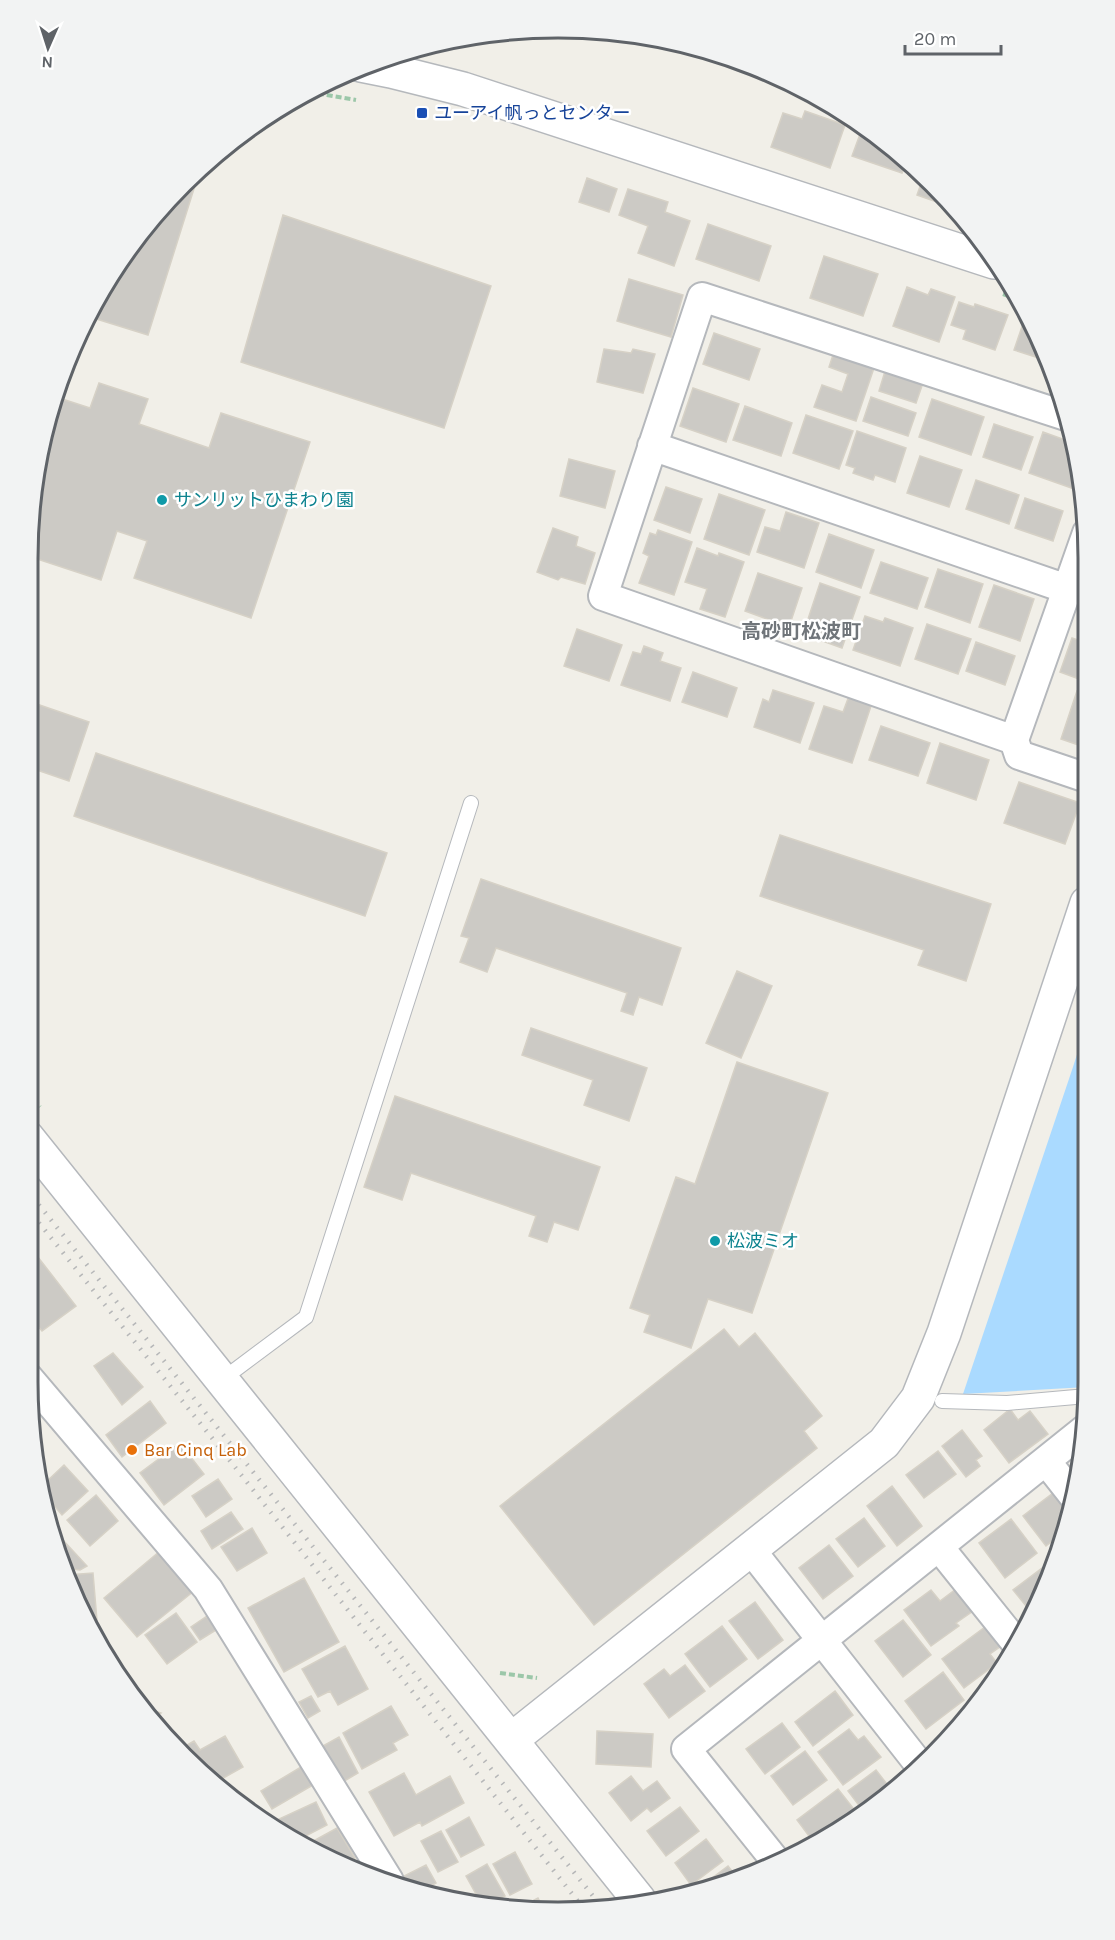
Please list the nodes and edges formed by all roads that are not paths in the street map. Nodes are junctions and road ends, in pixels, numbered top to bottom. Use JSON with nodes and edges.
{"nodes":[{"id":1,"x":380,"y":69,"type":"edge"},
{"id":2,"x":975,"y":248,"type":"edge"},
{"id":3,"x":1057,"y":413,"type":"edge"},
{"id":4,"x":652,"y":446,"type":"junction"},
{"id":5,"x":1078,"y":562,"type":"edge"},
{"id":6,"x":1067,"y":589,"type":"junction"},
{"id":7,"x":1014,"y":740,"type":"junction"},
{"id":8,"x":1078,"y":775,"type":"edge"},
{"id":9,"x":471,"y":803,"type":"dead end"},
{"id":10,"x":1078,"y":930,"type":"edge"},
{"id":11,"x":38,"y":1151,"type":"edge"},
{"id":12,"x":223,"y":1379,"type":"junction"},
{"id":13,"x":38,"y":1392,"type":"edge"},
{"id":14,"x":1077,"y":1397,"type":"edge"},
{"id":15,"x":942,"y":1401,"type":"dead end"},
{"id":16,"x":1074,"y":1438,"type":"edge"},
{"id":17,"x":1046,"y":1461,"type":"junction"},
{"id":18,"x":1067,"y":1488,"type":"edge"},
{"id":19,"x":939,"y":1547,"type":"junction"},
{"id":20,"x":751,"y":1550,"type":"junction"},
{"id":21,"x":1011,"y":1637,"type":"edge"},
{"id":22,"x":822,"y":1640,"type":"junction"},
{"id":23,"x":511,"y":1740,"type":"junction"},
{"id":24,"x":915,"y":1759,"type":"edge"},
{"id":25,"x":772,"y":1856,"type":"edge"},
{"id":26,"x":384,"y":1873,"type":"edge"},
{"id":27,"x":636,"y":1896,"type":"edge"}],
"edges":[{"from":1,"to":2,"type":"street"},
{"from":3,"to":4,"type":"street"},
{"from":4,"to":6,"type":"street"},
{"from":4,"to":7,"type":"street"},
{"from":5,"to":6,"type":"street"},
{"from":6,"to":7,"type":"street"},
{"from":7,"to":8,"type":"street"},
{"from":9,"to":12,"type":"lane"},
{"from":10,"to":20,"type":"street"},
{"from":11,"to":12,"type":"street"},
{"from":12,"to":23,"type":"street"},
{"from":13,"to":26,"type":"street"},
{"from":14,"to":15,"type":"lane"},
{"from":16,"to":17,"type":"street"},
{"from":17,"to":18,"type":"street"},
{"from":17,"to":19,"type":"street"},
{"from":19,"to":21,"type":"street"},
{"from":19,"to":22,"type":"street"},
{"from":20,"to":22,"type":"street"},
{"from":20,"to":23,"type":"street"},
{"from":22,"to":24,"type":"street"},
{"from":22,"to":25,"type":"street"},
{"from":23,"to":27,"type":"street"}]}
